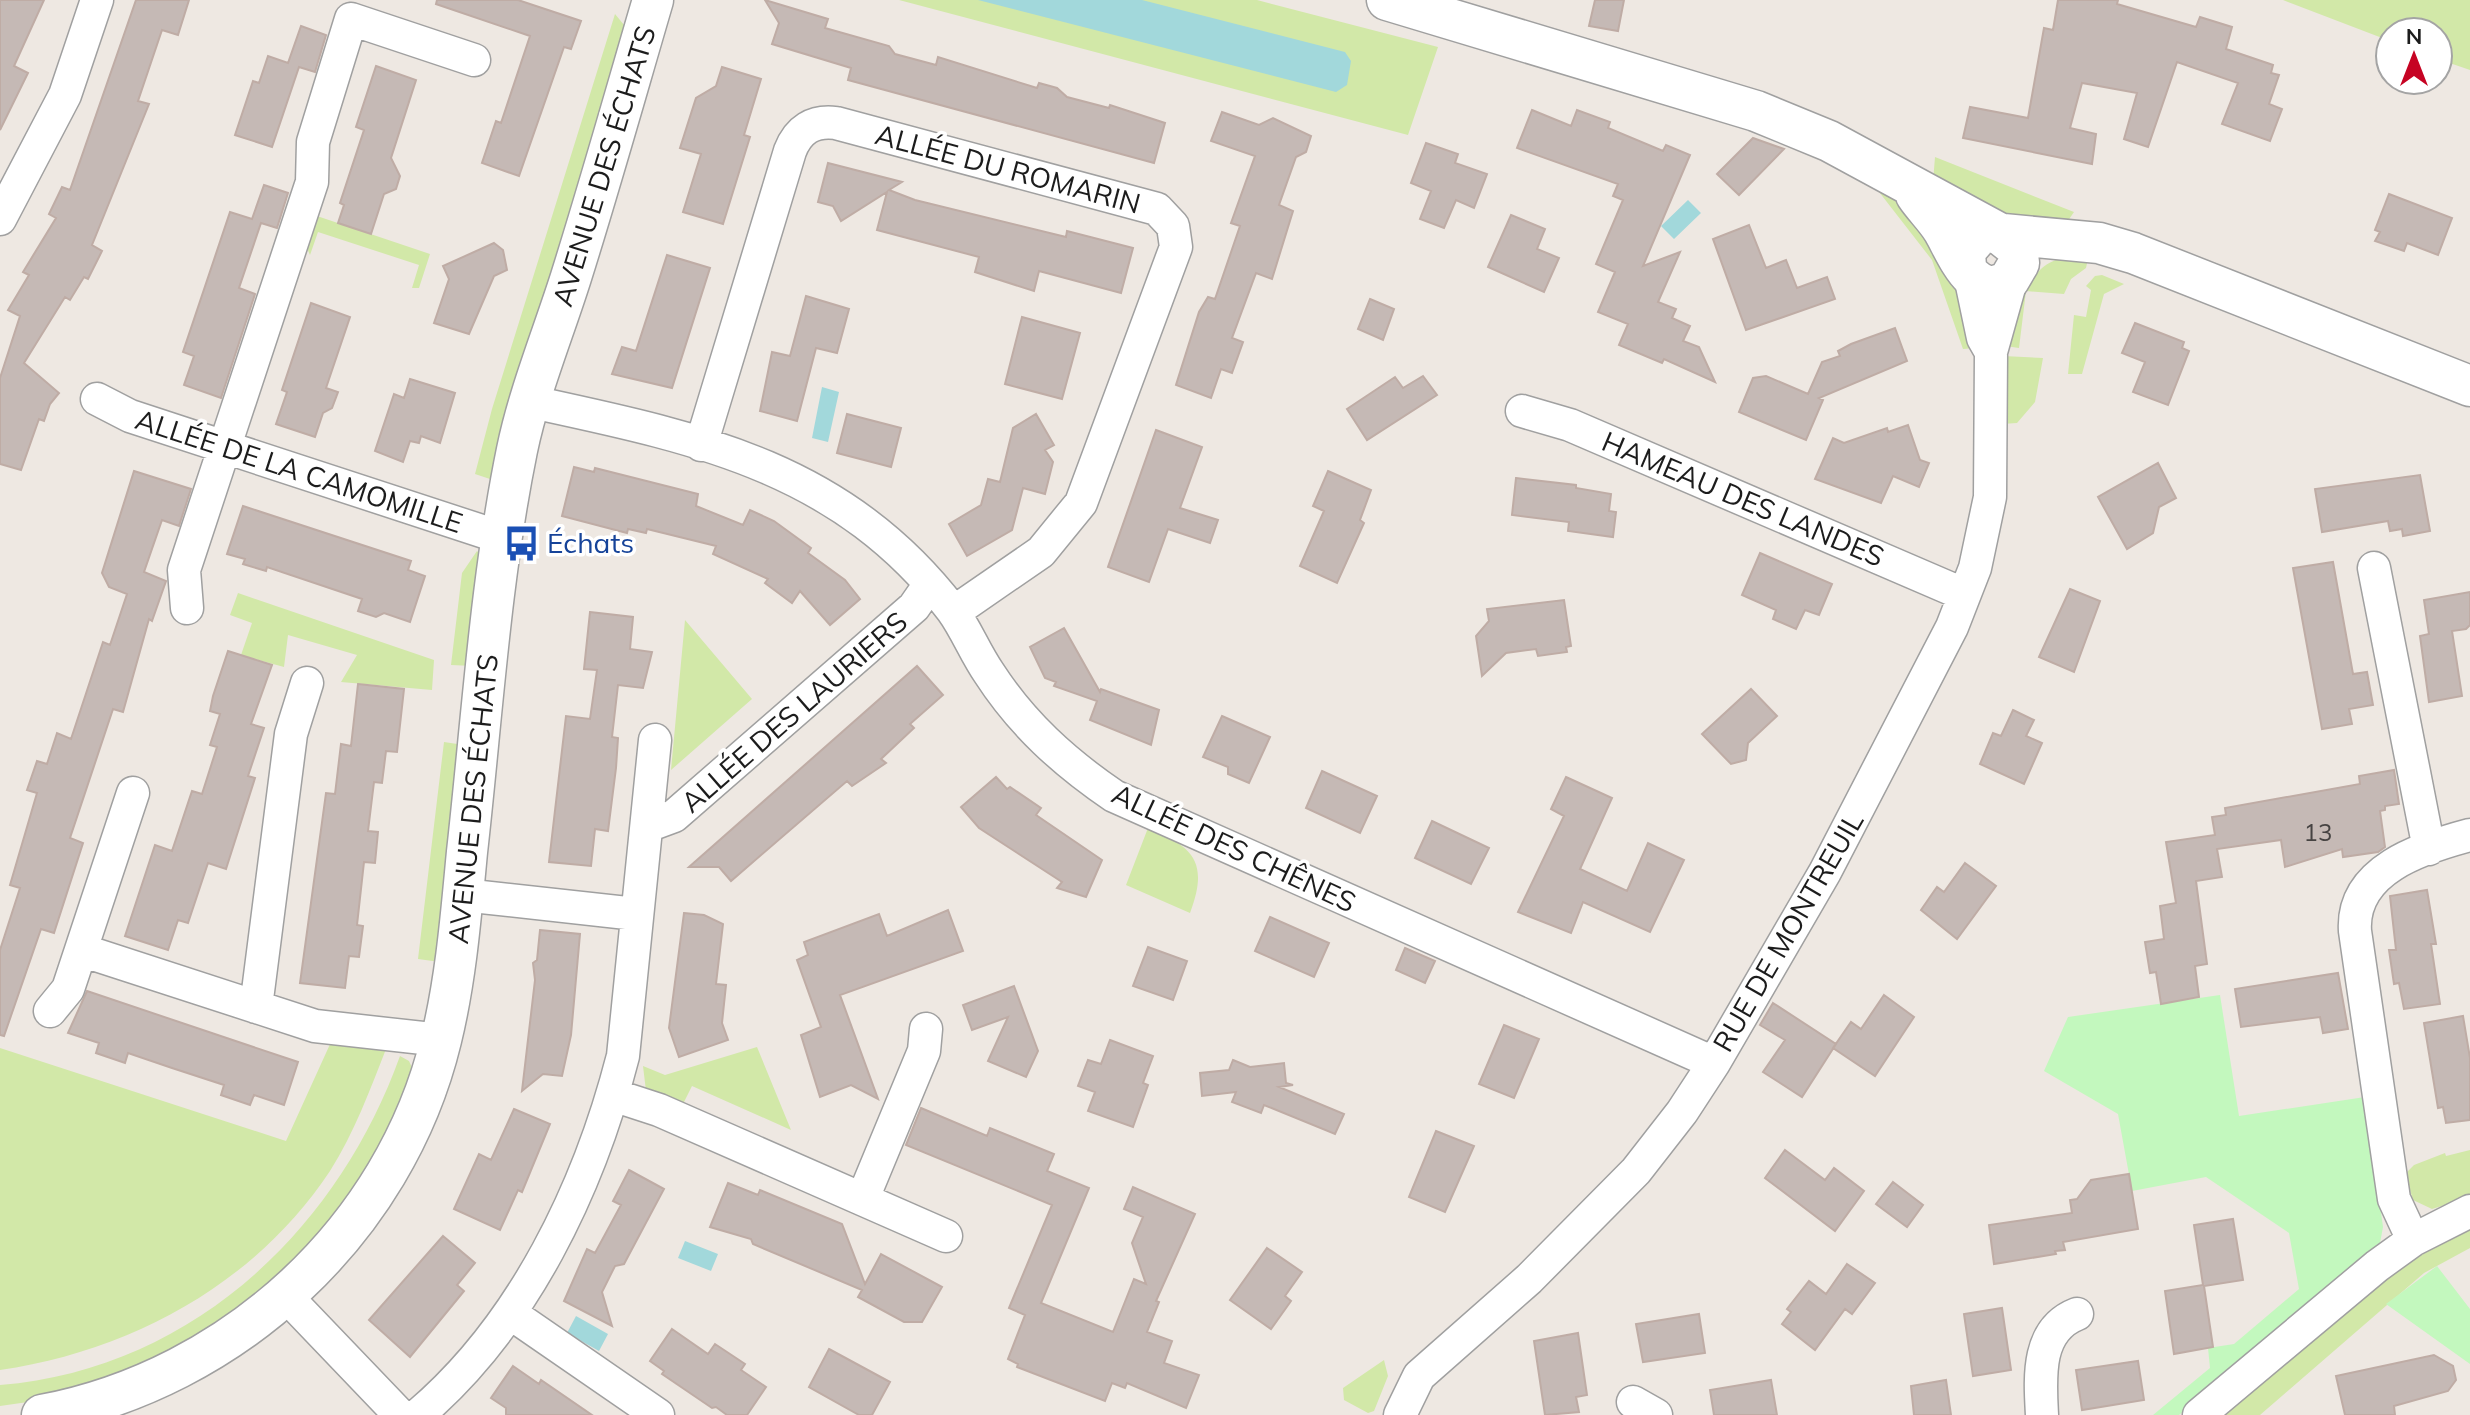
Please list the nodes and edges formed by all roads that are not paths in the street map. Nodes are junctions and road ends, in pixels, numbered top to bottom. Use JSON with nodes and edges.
{"nodes":[{"id":1,"x":97,"y":0,"type":"edge"},
{"id":2,"x":653,"y":0,"type":"edge"},
{"id":3,"x":1387,"y":0,"type":"edge"},
{"id":4,"x":474,"y":60,"type":"dead end"},
{"id":5,"x":1912,"y":188,"type":"junction"},
{"id":6,"x":0,"y":219,"type":"edge"},
{"id":7,"x":2000,"y":233,"type":"junction"},
{"id":8,"x":2076,"y":241,"type":"junction"},
{"id":9,"x":1968,"y":272,"type":"junction"},
{"id":10,"x":2013,"y":276,"type":"junction"},
{"id":11,"x":1991,"y":352,"type":"junction"},
{"id":12,"x":2470,"y":386,"type":"edge"},
{"id":13,"x":97,"y":399,"type":"dead end"},
{"id":14,"x":532,"y":402,"type":"junction"},
{"id":15,"x":1522,"y":411,"type":"dead end"},
{"id":16,"x":701,"y":445,"type":"junction"},
{"id":17,"x":224,"y":447,"type":"junction"},
{"id":18,"x":503,"y":538,"type":"junction"},
{"id":19,"x":2374,"y":568,"type":"dead end"},
{"id":20,"x":930,"y":584,"type":"junction"},
{"id":21,"x":1963,"y":594,"type":"junction"},
{"id":22,"x":187,"y":608,"type":"dead end"},
{"id":23,"x":954,"y":612,"type":"junction"},
{"id":24,"x":307,"y":683,"type":"dead end"},
{"id":25,"x":655,"y":740,"type":"dead end"},
{"id":26,"x":133,"y":793,"type":"dead end"},
{"id":27,"x":647,"y":826,"type":"junction"},
{"id":28,"x":2470,"y":835,"type":"edge"},
{"id":29,"x":2429,"y":849,"type":"junction"},
{"id":30,"x":463,"y":895,"type":"junction"},
{"id":31,"x":636,"y":914,"type":"junction"},
{"id":32,"x":81,"y":950,"type":"junction"},
{"id":33,"x":256,"y":1007,"type":"junction"},
{"id":34,"x":50,"y":1011,"type":"dead end"},
{"id":35,"x":926,"y":1029,"type":"dead end"},
{"id":36,"x":441,"y":1040,"type":"junction"},
{"id":37,"x":1714,"y":1063,"type":"junction"},
{"id":38,"x":613,"y":1095,"type":"junction"},
{"id":39,"x":863,"y":1198,"type":"junction"},
{"id":40,"x":2470,"y":1211,"type":"edge"},
{"id":41,"x":946,"y":1236,"type":"dead end"},
{"id":42,"x":2413,"y":1240,"type":"junction"},
{"id":43,"x":286,"y":1296,"type":"junction"},
{"id":44,"x":510,"y":1313,"type":"junction"},
{"id":45,"x":2077,"y":1314,"type":"dead end"},
{"id":46,"x":42,"y":1415,"type":"edge"},
{"id":47,"x":400,"y":1415,"type":"edge"},
{"id":48,"x":418,"y":1415,"type":"edge"},
{"id":49,"x":658,"y":1415,"type":"edge"},
{"id":50,"x":1400,"y":1415,"type":"edge"},
{"id":51,"x":2042,"y":1415,"type":"edge"},
{"id":52,"x":2199,"y":1415,"type":"edge"}],
"edges":[{"from":1,"to":6,"type":"street"},
{"from":2,"to":14,"type":"street","name":"AVENUE DES ÉCHATS"},
{"from":3,"to":5,"type":"street"},
{"from":4,"to":17,"type":"street"},
{"from":5,"to":7,"type":"street"},
{"from":5,"to":9,"type":"street"},
{"from":7,"to":8,"type":"street"},
{"from":7,"to":9,"type":"street"},
{"from":7,"to":10,"type":"street"},
{"from":8,"to":10,"type":"street"},
{"from":8,"to":12,"type":"street"},
{"from":9,"to":10,"type":"street"},
{"from":9,"to":11,"type":"street","name":"RUE DE MONTREUIL"},
{"from":10,"to":11,"type":"street","name":"RUE DE MONTREUIL"},
{"from":11,"to":21,"type":"street","name":"RUE DE MONTREUIL"},
{"from":13,"to":17,"type":"street","name":"ALLÉE DE LA CAMOMILLE"},
{"from":14,"to":16,"type":"street","name":"ALLÉE DES CHÊNES"},
{"from":14,"to":18,"type":"street","name":"AVENUE DES ÉCHATS"},
{"from":15,"to":21,"type":"street","name":"HAMEAU DES LANDES"},
{"from":16,"to":20,"type":"street","name":"ALLÉE DES CHÊNES"},
{"from":16,"to":23,"type":"street","name":"ALLÉE DU ROMARIN"},
{"from":17,"to":18,"type":"street","name":"ALLÉE DE LA CAMOMILLE"},
{"from":17,"to":22,"type":"street"},
{"from":18,"to":30,"type":"street","name":"AVENUE DES ÉCHATS"},
{"from":19,"to":29,"type":"street"},
{"from":20,"to":23,"type":"street","name":"ALLÉE DES CHÊNES"},
{"from":20,"to":27,"type":"street","name":"ALLÉE DES LAURIERS"},
{"from":21,"to":37,"type":"street","name":"RUE DE MONTREUIL"},
{"from":23,"to":37,"type":"street","name":"ALLÉE DES CHÊNES"},
{"from":24,"to":33,"type":"street"},
{"from":25,"to":27,"type":"street","name":"ALLÉE DES LAURIERS"},
{"from":26,"to":32,"type":"street"},
{"from":27,"to":31,"type":"street","name":"ALLÉE DES LAURIERS"},
{"from":28,"to":29,"type":"street"},
{"from":29,"to":42,"type":"street"},
{"from":30,"to":31,"type":"street"},
{"from":30,"to":36,"type":"street","name":"AVENUE DES ÉCHATS"},
{"from":31,"to":38,"type":"street","name":"ALLÉE DES LAURIERS"},
{"from":32,"to":33,"type":"street"},
{"from":32,"to":34,"type":"street"},
{"from":33,"to":36,"type":"street"},
{"from":35,"to":39,"type":"street"},
{"from":36,"to":43,"type":"street","name":"AVENUE DES ÉCHATS"},
{"from":37,"to":50,"type":"street","name":"RUE DE MONTREUIL"},
{"from":38,"to":39,"type":"street"},
{"from":38,"to":44,"type":"street","name":"ALLÉE DES LAURIERS"},
{"from":39,"to":41,"type":"street"},
{"from":40,"to":42,"type":"street"},
{"from":42,"to":52,"type":"street"},
{"from":43,"to":46,"type":"street","name":"AVENUE DES ÉCHATS"},
{"from":43,"to":47,"type":"street"},
{"from":44,"to":48,"type":"street","name":"ALLÉE DES LAURIERS"},
{"from":44,"to":49,"type":"street"},
{"from":45,"to":51,"type":"street"}]}
